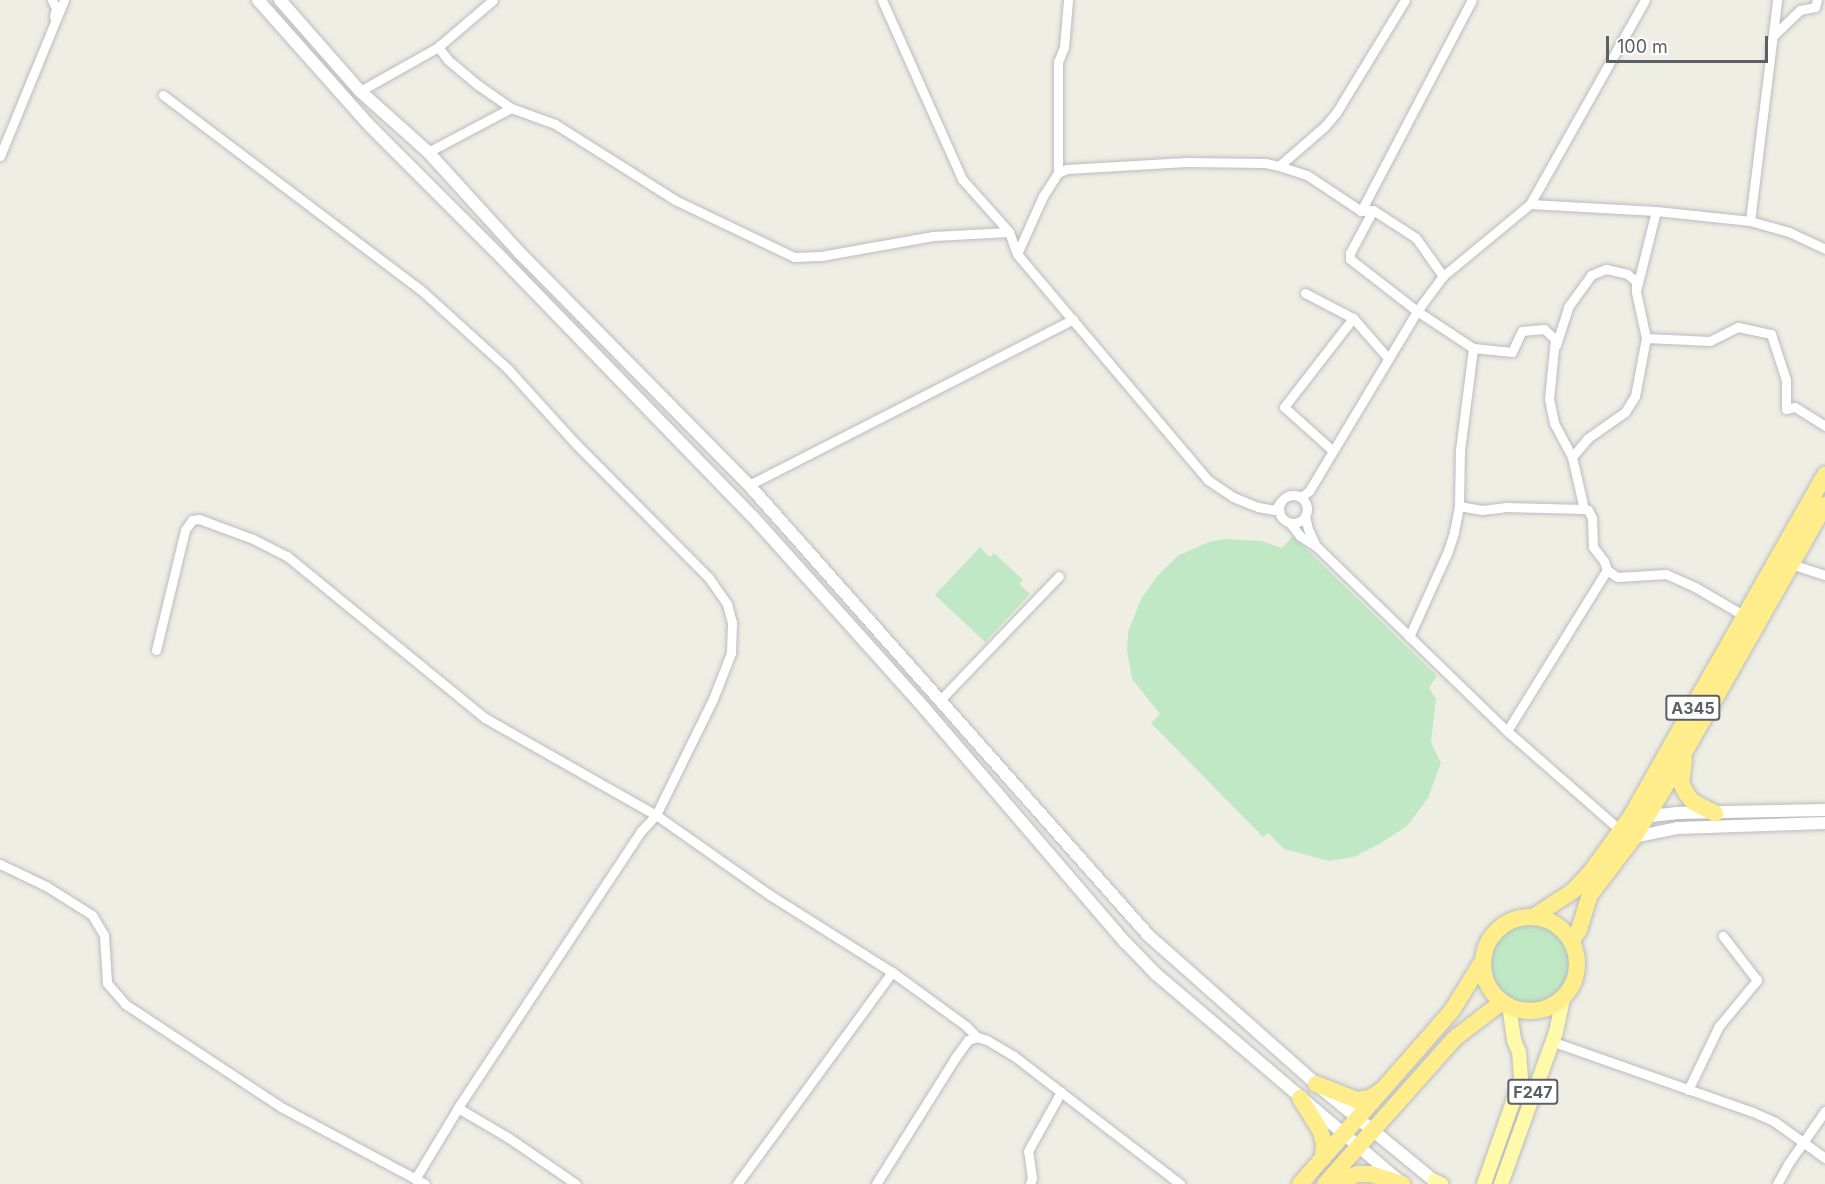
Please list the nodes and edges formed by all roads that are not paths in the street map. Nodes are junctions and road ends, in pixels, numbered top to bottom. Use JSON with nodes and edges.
{"nodes":[{"id":1,"x":52,"y":0,"type":"edge"},
{"id":2,"x":64,"y":0,"type":"edge"},
{"id":3,"x":258,"y":0,"type":"edge"},
{"id":4,"x":280,"y":0,"type":"edge"},
{"id":5,"x":493,"y":0,"type":"edge"},
{"id":6,"x":882,"y":0,"type":"edge"},
{"id":7,"x":1068,"y":0,"type":"edge"},
{"id":8,"x":1405,"y":0,"type":"edge"},
{"id":9,"x":1472,"y":0,"type":"edge"},
{"id":10,"x":1645,"y":0,"type":"edge"},
{"id":11,"x":1777,"y":0,"type":"edge"},
{"id":12,"x":1817,"y":0,"type":"edge"},
{"id":13,"x":52,"y":28,"type":"junction"},
{"id":14,"x":1774,"y":34,"type":"junction"},
{"id":15,"x":438,"y":47,"type":"junction"},
{"id":16,"x":360,"y":91,"type":"junction"},
{"id":17,"x":163,"y":95,"type":"dead end"},
{"id":18,"x":511,"y":108,"type":"junction"},
{"id":19,"x":428,"y":152,"type":"junction"},
{"id":20,"x":0,"y":156,"type":"edge"},
{"id":21,"x":1279,"y":166,"type":"junction"},
{"id":22,"x":1058,"y":173,"type":"junction"},
{"id":23,"x":1530,"y":204,"type":"junction"},
{"id":24,"x":1373,"y":210,"type":"junction"},
{"id":25,"x":1360,"y":211,"type":"junction"},
{"id":26,"x":1656,"y":212,"type":"junction"},
{"id":27,"x":1750,"y":221,"type":"junction"},
{"id":28,"x":1009,"y":232,"type":"junction"},
{"id":29,"x":1825,"y":249,"type":"edge"},
{"id":30,"x":1017,"y":254,"type":"junction"},
{"id":31,"x":1443,"y":276,"type":"junction"},
{"id":32,"x":1305,"y":292,"type":"dead end"},
{"id":33,"x":1636,"y":292,"type":"junction"},
{"id":34,"x":1417,"y":311,"type":"junction"},
{"id":35,"x":1353,"y":318,"type":"junction"},
{"id":36,"x":1073,"y":319,"type":"junction"},
{"id":37,"x":1646,"y":338,"type":"junction"},
{"id":38,"x":1473,"y":348,"type":"junction"},
{"id":39,"x":1552,"y":356,"type":"junction"},
{"id":40,"x":1388,"y":358,"type":"junction"},
{"id":41,"x":1825,"y":426,"type":"edge"},
{"id":42,"x":1332,"y":450,"type":"junction"},
{"id":43,"x":1572,"y":457,"type":"junction"},
{"id":44,"x":1825,"y":475,"type":"edge"},
{"id":45,"x":1316,"y":476,"type":"junction"},
{"id":46,"x":749,"y":485,"type":"junction"},
{"id":47,"x":733,"y":495,"type":"junction"},
{"id":48,"x":1301,"y":497,"type":"junction"},
{"id":49,"x":1285,"y":498,"type":"junction"},
{"id":50,"x":1825,"y":505,"type":"edge"},
{"id":51,"x":1459,"y":506,"type":"junction"},
{"id":52,"x":1258,"y":507,"type":"junction"},
{"id":53,"x":1584,"y":509,"type":"junction"},
{"id":54,"x":1279,"y":513,"type":"junction"},
{"id":55,"x":1305,"y":516,"type":"junction"},
{"id":56,"x":1290,"y":523,"type":"junction"},
{"id":57,"x":1316,"y":546,"type":"junction"},
{"id":58,"x":1791,"y":564,"type":"junction"},
{"id":59,"x":1607,"y":570,"type":"junction"},
{"id":60,"x":1825,"y":575,"type":"edge"},
{"id":61,"x":1059,"y":576,"type":"dead end"},
{"id":62,"x":1743,"y":615,"type":"junction"},
{"id":63,"x":1409,"y":637,"type":"junction"},
{"id":64,"x":156,"y":650,"type":"dead end"},
{"id":65,"x":941,"y":699,"type":"junction"},
{"id":66,"x":1507,"y":731,"type":"junction"},
{"id":67,"x":1689,"y":744,"type":"junction"},
{"id":68,"x":1825,"y":810,"type":"edge"},
{"id":69,"x":1715,"y":813,"type":"junction"},
{"id":70,"x":656,"y":814,"type":"junction"},
{"id":71,"x":1647,"y":817,"type":"junction"},
{"id":72,"x":1825,"y":823,"type":"edge"},
{"id":73,"x":1628,"y":828,"type":"junction"},
{"id":74,"x":0,"y":864,"type":"edge"},
{"id":75,"x":1533,"y":917,"type":"junction"},
{"id":76,"x":1723,"y":936,"type":"dead end"},
{"id":77,"x":1571,"y":940,"type":"junction"},
{"id":78,"x":1483,"y":960,"type":"junction"},
{"id":79,"x":892,"y":972,"type":"junction"},
{"id":80,"x":1563,"y":999,"type":"junction"},
{"id":81,"x":1505,"y":1004,"type":"junction"},
{"id":82,"x":977,"y":1037,"type":"junction"},
{"id":83,"x":1551,"y":1041,"type":"junction"},
{"id":84,"x":1316,"y":1084,"type":"junction"},
{"id":85,"x":1384,"y":1088,"type":"junction"},
{"id":86,"x":1688,"y":1090,"type":"junction"},
{"id":87,"x":1061,"y":1092,"type":"junction"},
{"id":88,"x":1300,"y":1098,"type":"junction"},
{"id":89,"x":458,"y":1108,"type":"junction"},
{"id":90,"x":1825,"y":1111,"type":"edge"},
{"id":91,"x":1358,"y":1118,"type":"junction"},
{"id":92,"x":1373,"y":1131,"type":"junction"},
{"id":93,"x":1344,"y":1135,"type":"junction"},
{"id":94,"x":1804,"y":1143,"type":"junction"},
{"id":95,"x":1359,"y":1148,"type":"junction"},
{"id":96,"x":1323,"y":1158,"type":"junction"},
{"id":97,"x":1825,"y":1158,"type":"edge"},
{"id":98,"x":1487,"y":1178,"type":"edge"},
{"id":99,"x":415,"y":1179,"type":"junction"},
{"id":100,"x":1438,"y":1183,"type":"edge"},
{"id":101,"x":425,"y":1184,"type":"edge"},
{"id":102,"x":576,"y":1184,"type":"edge"},
{"id":103,"x":736,"y":1184,"type":"edge"},
{"id":104,"x":876,"y":1184,"type":"edge"},
{"id":105,"x":1030,"y":1184,"type":"edge"},
{"id":106,"x":1180,"y":1184,"type":"edge"},
{"id":107,"x":1300,"y":1184,"type":"edge"},
{"id":108,"x":1325,"y":1184,"type":"edge"},
{"id":109,"x":1333,"y":1184,"type":"edge"},
{"id":110,"x":1402,"y":1184,"type":"edge"},
{"id":111,"x":1479,"y":1184,"type":"edge"},
{"id":112,"x":1501,"y":1184,"type":"edge"},
{"id":113,"x":1778,"y":1184,"type":"edge"}],
"edges":[{"from":1,"to":13,"type":"street"},
{"from":2,"to":13,"type":"street"},
{"from":3,"to":47,"type":"street"},
{"from":4,"to":16,"type":"street"},
{"from":5,"to":15,"type":"street"},
{"from":6,"to":28,"type":"street"},
{"from":7,"to":22,"type":"street"},
{"from":8,"to":21,"type":"street"},
{"from":9,"to":25,"type":"street"},
{"from":10,"to":23,"type":"street"},
{"from":11,"to":14,"type":"street"},
{"from":12,"to":14,"type":"street"},
{"from":13,"to":20,"type":"street"},
{"from":14,"to":27,"type":"street"},
{"from":15,"to":16,"type":"street"},
{"from":15,"to":18,"type":"street"},
{"from":16,"to":19,"type":"street"},
{"from":17,"to":70,"type":"street"},
{"from":18,"to":19,"type":"street"},
{"from":18,"to":28,"type":"street"},
{"from":19,"to":46,"type":"street"},
{"from":21,"to":22,"type":"street"},
{"from":21,"to":25,"type":"street"},
{"from":22,"to":30,"type":"street"},
{"from":23,"to":26,"type":"street"},
{"from":23,"to":31,"type":"street"},
{"from":24,"to":25,"type":"street"},
{"from":24,"to":31,"type":"street"},
{"from":24,"to":34,"type":"street"},
{"from":26,"to":27,"type":"street"},
{"from":26,"to":33,"type":"street"},
{"from":27,"to":29,"type":"street"},
{"from":28,"to":30,"type":"street"},
{"from":30,"to":36,"type":"street"},
{"from":31,"to":34,"type":"street"},
{"from":32,"to":35,"type":"street"},
{"from":33,"to":37,"type":"street"},
{"from":33,"to":39,"type":"street"},
{"from":34,"to":38,"type":"street"},
{"from":34,"to":40,"type":"street"},
{"from":35,"to":40,"type":"street"},
{"from":35,"to":42,"type":"street"},
{"from":36,"to":46,"type":"street"},
{"from":36,"to":52,"type":"street"},
{"from":37,"to":41,"type":"street"},
{"from":37,"to":43,"type":"street"},
{"from":38,"to":39,"type":"street"},
{"from":38,"to":51,"type":"street"},
{"from":39,"to":43,"type":"street"},
{"from":40,"to":42,"type":"street"},
{"from":42,"to":45,"type":"street"},
{"from":43,"to":53,"type":"street"},
{"from":44,"to":62,"type":"highway","number":"A345"},
{"from":45,"to":48,"type":"street"},
{"from":45,"to":49,"type":"street"},
{"from":46,"to":47,"type":"street"},
{"from":46,"to":65,"type":"street"},
{"from":47,"to":88,"type":"street"},
{"from":48,"to":49,"type":"street"},
{"from":48,"to":55,"type":"street"},
{"from":49,"to":52,"type":"street"},
{"from":49,"to":54,"type":"street"},
{"from":50,"to":58,"type":"highway","number":"A345"},
{"from":51,"to":53,"type":"street"},
{"from":51,"to":63,"type":"street"},
{"from":52,"to":54,"type":"street"},
{"from":53,"to":59,"type":"street"},
{"from":54,"to":56,"type":"street"},
{"from":55,"to":56,"type":"street"},
{"from":55,"to":57,"type":"street"},
{"from":56,"to":57,"type":"street"},
{"from":57,"to":63,"type":"street"},
{"from":58,"to":60,"type":"street"},
{"from":58,"to":67,"type":"highway","number":"A345"},
{"from":59,"to":62,"type":"street"},
{"from":59,"to":66,"type":"street"},
{"from":61,"to":65,"type":"street"},
{"from":62,"to":73,"type":"highway","number":"A345"},
{"from":63,"to":66,"type":"street"},
{"from":64,"to":70,"type":"street"},
{"from":65,"to":84,"type":"street"},
{"from":66,"to":73,"type":"street"},
{"from":67,"to":69,"type":"highway"},
{"from":67,"to":71,"type":"highway","number":"A345"},
{"from":68,"to":69,"type":"street"},
{"from":69,"to":71,"type":"street"},
{"from":70,"to":79,"type":"street"},
{"from":70,"to":89,"type":"street"},
{"from":71,"to":73,"type":"highway","number":"A345"},
{"from":72,"to":73,"type":"street"},
{"from":73,"to":75,"type":"highway","number":"A345"},
{"from":73,"to":77,"type":"highway","number":"A345"},
{"from":74,"to":99,"type":"street"},
{"from":75,"to":77,"type":"highway"},
{"from":75,"to":78,"type":"highway","number":"A345"},
{"from":76,"to":86,"type":"street"},
{"from":77,"to":80,"type":"highway"},
{"from":78,"to":81,"type":"highway"},
{"from":78,"to":85,"type":"highway","number":"A345"},
{"from":79,"to":82,"type":"street"},
{"from":79,"to":103,"type":"street"},
{"from":80,"to":81,"type":"highway"},
{"from":80,"to":83,"type":"main road","number":"F247"},
{"from":81,"to":92,"type":"highway"},
{"from":81,"to":98,"type":"main road","number":"F247"},
{"from":82,"to":87,"type":"street"},
{"from":82,"to":104,"type":"street"},
{"from":83,"to":86,"type":"street"},
{"from":83,"to":112,"type":"main road","number":"F247"},
{"from":84,"to":85,"type":"highway"},
{"from":84,"to":91,"type":"street"},
{"from":85,"to":91,"type":"highway","number":"A345"},
{"from":86,"to":94,"type":"street"},
{"from":87,"to":105,"type":"street"},
{"from":87,"to":106,"type":"street"},
{"from":88,"to":93,"type":"street"},
{"from":88,"to":96,"type":"highway"},
{"from":89,"to":99,"type":"street"},
{"from":89,"to":102,"type":"street"},
{"from":90,"to":94,"type":"street"},
{"from":91,"to":92,"type":"street"},
{"from":91,"to":93,"type":"highway","number":"A345"},
{"from":92,"to":95,"type":"highway"},
{"from":92,"to":100,"type":"street"},
{"from":93,"to":95,"type":"street"},
{"from":93,"to":96,"type":"highway","number":"A345"},
{"from":94,"to":97,"type":"street"},
{"from":94,"to":113,"type":"street"},
{"from":95,"to":108,"type":"highway"},
{"from":95,"to":110,"type":"street"},
{"from":96,"to":107,"type":"highway","number":"A345"},
{"from":98,"to":111,"type":"main road"},
{"from":99,"to":101,"type":"street"},
{"from":109,"to":110,"type":"highway"}]}
